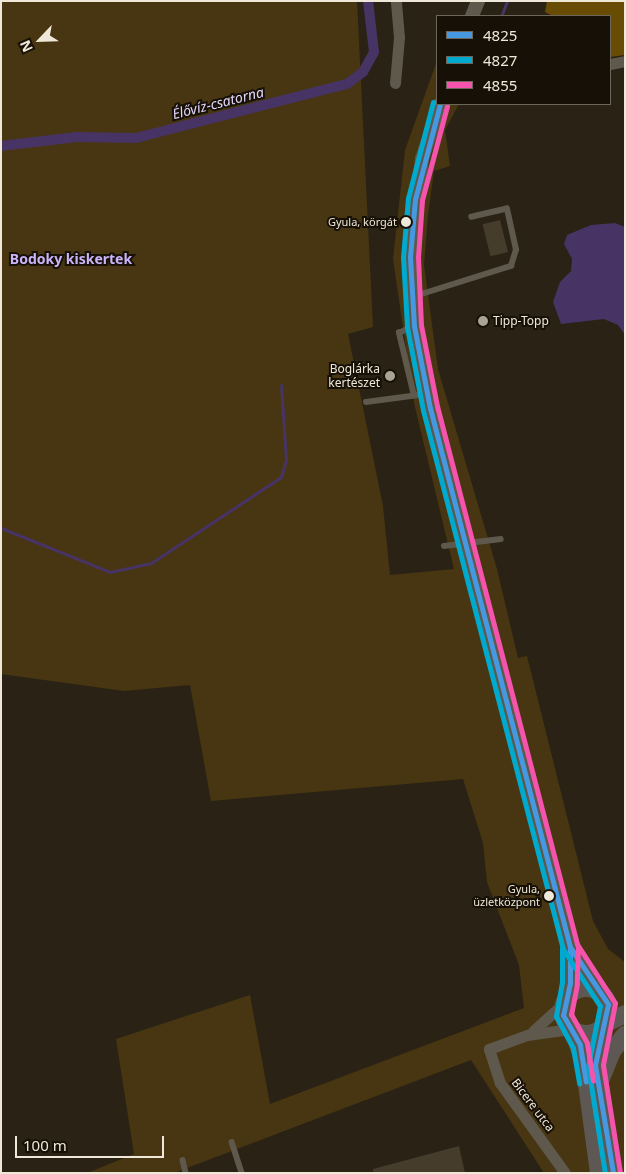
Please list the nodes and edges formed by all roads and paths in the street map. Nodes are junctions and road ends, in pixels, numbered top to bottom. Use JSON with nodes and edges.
{"nodes":[{"id":1,"x":396,"y":1,"type":"edge"},
{"id":2,"x":625,"y":62,"type":"edge"},
{"id":3,"x":611,"y":64,"type":"edge"},
{"id":4,"x":395,"y":83,"type":"dead end"},
{"id":5,"x":440,"y":105,"type":"edge"},
{"id":6,"x":472,"y":217,"type":"dead end"},
{"id":7,"x":411,"y":297,"type":"junction"},
{"id":8,"x":420,"y":395,"type":"junction"},
{"id":9,"x":366,"y":402,"type":"dead end"},
{"id":10,"x":501,"y":539,"type":"dead end"},
{"id":11,"x":468,"y":543,"type":"junction"},
{"id":12,"x":444,"y":546,"type":"dead end"},
{"id":13,"x":570,"y":947,"type":"junction"},
{"id":14,"x":600,"y":993,"type":"junction"},
{"id":15,"x":566,"y":999,"type":"junction"},
{"id":16,"x":625,"y":1002,"type":"edge"},
{"id":17,"x":625,"y":1014,"type":"edge"},
{"id":18,"x":603,"y":1027,"type":"junction"},
{"id":19,"x":573,"y":1031,"type":"junction"},
{"id":20,"x":527,"y":1035,"type":"junction"},
{"id":21,"x":625,"y":1035,"type":"edge"},
{"id":22,"x":599,"y":1086,"type":"junction"},
{"id":23,"x":232,"y":1142,"type":"dead end"},
{"id":24,"x":183,"y":1160,"type":"dead end"},
{"id":25,"x":186,"y":1173,"type":"edge"},
{"id":26,"x":242,"y":1173,"type":"edge"},
{"id":27,"x":565,"y":1173,"type":"edge"},
{"id":28,"x":599,"y":1173,"type":"edge"},
{"id":29,"x":612,"y":1173,"type":"edge"}],
"edges":[{"from":1,"to":4,"type":"street"},
{"from":2,"to":3,"type":"street"},
{"from":5,"to":7,"type":"street"},
{"from":6,"to":7,"type":"lane"},
{"from":7,"to":8,"type":"street"},
{"from":8,"to":9,"type":"lane"},
{"from":8,"to":11,"type":"street"},
{"from":10,"to":11,"type":"lane"},
{"from":11,"to":12,"type":"lane"},
{"from":11,"to":13,"type":"street"},
{"from":13,"to":14,"type":"street"},
{"from":13,"to":15,"type":"street"},
{"from":14,"to":15,"type":"main road"},
{"from":14,"to":16,"type":"main road"},
{"from":14,"to":18,"type":"main road"},
{"from":15,"to":19,"type":"main road"},
{"from":15,"to":20,"type":"street"},
{"from":17,"to":18,"type":"main road"},
{"from":18,"to":19,"type":"main road"},
{"from":18,"to":22,"type":"main road"},
{"from":19,"to":20,"type":"street"},
{"from":19,"to":28,"type":"main road"},
{"from":20,"to":27,"type":"street","name":"Bicere utca"},
{"from":21,"to":22,"type":"main road"},
{"from":22,"to":29,"type":"main road"},
{"from":23,"to":26,"type":"lane"},
{"from":24,"to":25,"type":"lane"}]}
